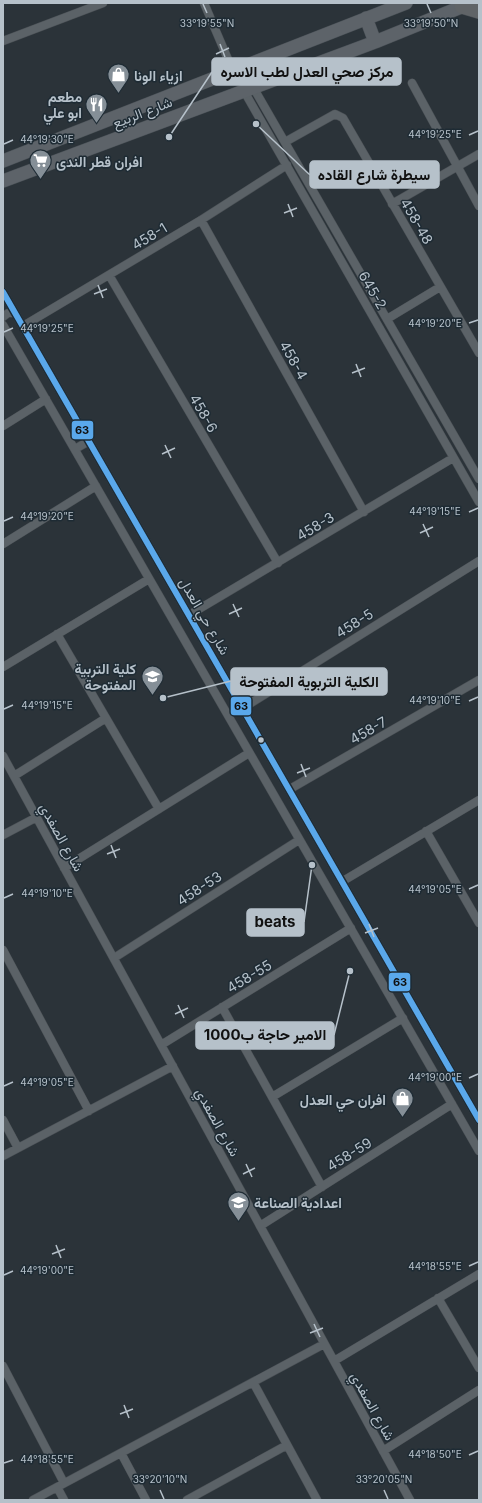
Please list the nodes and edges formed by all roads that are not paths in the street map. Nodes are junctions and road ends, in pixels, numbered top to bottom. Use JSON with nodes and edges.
{"nodes":[{"id":1,"x":204,"y":3,"type":"edge"},
{"id":2,"x":406,"y":3,"type":"edge"},
{"id":3,"x":98,"y":4,"type":"edge"},
{"id":4,"x":466,"y":5,"type":"edge"},
{"id":5,"x":479,"y":11,"type":"edge"},
{"id":6,"x":366,"y":18,"type":"junction"},
{"id":7,"x":3,"y":41,"type":"edge"},
{"id":8,"x":375,"y":42,"type":"junction"},
{"id":9,"x":233,"y":71,"type":"junction"},
{"id":10,"x":412,"y":83,"type":"dead end"},
{"id":11,"x":248,"y":89,"type":"junction"},
{"id":12,"x":285,"y":142,"type":"junction"},
{"id":13,"x":479,"y":154,"type":"edge"},
{"id":14,"x":3,"y":161,"type":"edge"},
{"id":15,"x":286,"y":165,"type":"junction"},
{"id":16,"x":458,"y":166,"type":"junction"},
{"id":17,"x":3,"y":181,"type":"edge"},
{"id":18,"x":392,"y":204,"type":"junction"},
{"id":19,"x":479,"y":206,"type":"edge"},
{"id":20,"x":201,"y":220,"type":"junction"},
{"id":21,"x":109,"y":275,"type":"junction"},
{"id":22,"x":440,"y":287,"type":"junction"},
{"id":23,"x":3,"y":292,"type":"edge"},
{"id":24,"x":15,"y":313,"type":"junction"},
{"id":25,"x":3,"y":317,"type":"edge"},
{"id":26,"x":387,"y":319,"type":"junction"},
{"id":27,"x":3,"y":325,"type":"edge"},
{"id":28,"x":23,"y":326,"type":"junction"},
{"id":29,"x":479,"y":353,"type":"edge"},
{"id":30,"x":46,"y":399,"type":"junction"},
{"id":31,"x":3,"y":426,"type":"edge"},
{"id":32,"x":89,"y":441,"type":"junction"},
{"id":33,"x":75,"y":449,"type":"junction"},
{"id":34,"x":453,"y":458,"type":"junction"},
{"id":35,"x":479,"y":479,"type":"edge"},
{"id":36,"x":96,"y":486,"type":"junction"},
{"id":37,"x":479,"y":502,"type":"edge"},
{"id":38,"x":364,"y":512,"type":"junction"},
{"id":39,"x":3,"y":544,"type":"edge"},
{"id":40,"x":479,"y":561,"type":"edge"},
{"id":41,"x":278,"y":563,"type":"junction"},
{"id":42,"x":149,"y":579,"type":"junction"},
{"id":43,"x":189,"y":615,"type":"junction"},
{"id":44,"x":57,"y":634,"type":"junction"},
{"id":45,"x":3,"y":667,"type":"edge"},
{"id":46,"x":479,"y":680,"type":"edge"},
{"id":47,"x":243,"y":708,"type":"junction"},
{"id":48,"x":106,"y":718,"type":"junction"},
{"id":49,"x":249,"y":753,"type":"junction"},
{"id":50,"x":3,"y":756,"type":"edge"},
{"id":51,"x":14,"y":776,"type":"junction"},
{"id":52,"x":290,"y":789,"type":"junction"},
{"id":53,"x":479,"y":800,"type":"edge"},
{"id":54,"x":159,"y":809,"type":"junction"},
{"id":55,"x":37,"y":817,"type":"junction"},
{"id":56,"x":426,"y":832,"type":"junction"},
{"id":57,"x":3,"y":835,"type":"edge"},
{"id":58,"x":299,"y":840,"type":"junction"},
{"id":59,"x":64,"y":868,"type":"junction"},
{"id":60,"x":342,"y":881,"type":"junction"},
{"id":61,"x":479,"y":923,"type":"edge"},
{"id":62,"x":351,"y":928,"type":"junction"},
{"id":63,"x":3,"y":950,"type":"edge"},
{"id":64,"x":114,"y":958,"type":"junction"},
{"id":65,"x":395,"y":974,"type":"junction"},
{"id":66,"x":382,"y":982,"type":"junction"},
{"id":67,"x":222,"y":1007,"type":"junction"},
{"id":68,"x":403,"y":1018,"type":"junction"},
{"id":69,"x":161,"y":1045,"type":"junction"},
{"id":70,"x":173,"y":1066,"type":"junction"},
{"id":71,"x":272,"y":1097,"type":"junction"},
{"id":72,"x":452,"y":1104,"type":"junction"},
{"id":73,"x":89,"y":1110,"type":"junction"},
{"id":74,"x":3,"y":1120,"type":"edge"},
{"id":75,"x":479,"y":1120,"type":"edge"},
{"id":76,"x":18,"y":1148,"type":"junction"},
{"id":77,"x":479,"y":1150,"type":"edge"},
{"id":78,"x":3,"y":1156,"type":"edge"},
{"id":79,"x":322,"y":1186,"type":"junction"},
{"id":80,"x":260,"y":1226,"type":"junction"},
{"id":81,"x":479,"y":1274,"type":"edge"},
{"id":82,"x":438,"y":1298,"type":"junction"},
{"id":83,"x":324,"y":1344,"type":"junction"},
{"id":84,"x":334,"y":1361,"type":"junction"},
{"id":85,"x":3,"y":1366,"type":"edge"},
{"id":86,"x":479,"y":1368,"type":"edge"},
{"id":87,"x":253,"y":1382,"type":"junction"},
{"id":88,"x":479,"y":1390,"type":"edge"},
{"id":89,"x":287,"y":1445,"type":"junction"},
{"id":90,"x":383,"y":1451,"type":"junction"},
{"id":91,"x":121,"y":1453,"type":"junction"},
{"id":92,"x":61,"y":1485,"type":"junction"},
{"id":93,"x":33,"y":1500,"type":"edge"},
{"id":94,"x":64,"y":1500,"type":"edge"},
{"id":95,"x":146,"y":1500,"type":"edge"},
{"id":96,"x":187,"y":1500,"type":"edge"},
{"id":97,"x":317,"y":1500,"type":"edge"},
{"id":98,"x":410,"y":1500,"type":"edge"}],
"edges":[{"from":1,"to":9,"type":"street"},
{"from":2,"to":6,"type":"main road","name":"شارع الربيع"},
{"from":3,"to":7,"type":"street"},
{"from":4,"to":5,"type":"highway"},
{"from":4,"to":8,"type":"main road","name":"شارع الربيع"},
{"from":6,"to":8,"type":"main road"},
{"from":6,"to":9,"type":"main road","name":"شارع الربيع"},
{"from":8,"to":11,"type":"main road","name":"شارع الربيع"},
{"from":9,"to":14,"type":"main road","name":"شارع الربيع"},
{"from":10,"to":16,"type":"street"},
{"from":11,"to":12,"type":"street","name":"645-2"},
{"from":11,"to":15,"type":"street","name":"645-2"},
{"from":11,"to":17,"type":"main road","name":"شارع الربيع"},
{"from":12,"to":18,"type":"street","name":"458-48"},
{"from":12,"to":26,"type":"street","name":"645-2"},
{"from":13,"to":16,"type":"street"},
{"from":15,"to":20,"type":"street","name":"458-1"},
{"from":15,"to":34,"type":"street","name":"645-2"},
{"from":16,"to":18,"type":"street"},
{"from":16,"to":19,"type":"street"},
{"from":18,"to":22,"type":"street","name":"458-48"},
{"from":20,"to":21,"type":"street","name":"458-1"},
{"from":20,"to":38,"type":"street","name":"458-4"},
{"from":21,"to":28,"type":"street","name":"458-1"},
{"from":21,"to":41,"type":"street","name":"458-6"},
{"from":22,"to":26,"type":"street"},
{"from":22,"to":29,"type":"street","name":"458-48"},
{"from":23,"to":24,"type":"street","name":"شارع حي العدل"},
{"from":24,"to":25,"type":"street"},
{"from":24,"to":28,"type":"street","name":"شارع حي العدل"},
{"from":26,"to":35,"type":"street","name":"645-2"},
{"from":27,"to":30,"type":"street"},
{"from":28,"to":32,"type":"street","name":"شارع حي العدل"},
{"from":30,"to":31,"type":"street"},
{"from":30,"to":33,"type":"street"},
{"from":32,"to":33,"type":"street"},
{"from":32,"to":43,"type":"street","name":"شارع حي العدل"},
{"from":33,"to":36,"type":"street"},
{"from":34,"to":37,"type":"street","name":"645-2"},
{"from":34,"to":38,"type":"street","name":"458-3"},
{"from":36,"to":39,"type":"street"},
{"from":36,"to":42,"type":"street"},
{"from":38,"to":41,"type":"street","name":"458-3"},
{"from":40,"to":47,"type":"street","name":"458-5"},
{"from":41,"to":43,"type":"street","name":"458-3"},
{"from":42,"to":44,"type":"street"},
{"from":42,"to":49,"type":"street"},
{"from":43,"to":47,"type":"street","name":"شارع حي العدل"},
{"from":44,"to":45,"type":"street"},
{"from":44,"to":48,"type":"street"},
{"from":46,"to":52,"type":"street","name":"458-7"},
{"from":47,"to":52,"type":"street","name":"شارع حي العدل"},
{"from":48,"to":51,"type":"street"},
{"from":48,"to":54,"type":"street"},
{"from":49,"to":54,"type":"street"},
{"from":49,"to":58,"type":"street"},
{"from":50,"to":51,"type":"street","name":"شارع الصفدي"},
{"from":51,"to":55,"type":"street","name":"شارع الصفدي"},
{"from":52,"to":60,"type":"street","name":"شارع حي العدل"},
{"from":53,"to":56,"type":"street"},
{"from":54,"to":59,"type":"street"},
{"from":55,"to":57,"type":"street"},
{"from":55,"to":59,"type":"street","name":"شارع الصفدي"},
{"from":56,"to":60,"type":"street"},
{"from":56,"to":61,"type":"street"},
{"from":58,"to":62,"type":"street"},
{"from":58,"to":64,"type":"street","name":"458-53"},
{"from":59,"to":64,"type":"street","name":"شارع الصفدي"},
{"from":60,"to":65,"type":"street","name":"شارع حي العدل"},
{"from":62,"to":66,"type":"street"},
{"from":62,"to":67,"type":"street","name":"458-55"},
{"from":63,"to":73,"type":"street"},
{"from":64,"to":69,"type":"street","name":"شارع الصفدي"},
{"from":65,"to":66,"type":"street"},
{"from":65,"to":75,"type":"street","name":"شارع حي العدل"},
{"from":66,"to":68,"type":"street"},
{"from":67,"to":69,"type":"street","name":"458-55"},
{"from":67,"to":71,"type":"street"},
{"from":68,"to":71,"type":"street"},
{"from":68,"to":72,"type":"street"},
{"from":69,"to":70,"type":"street","name":"شارع الصفدي"},
{"from":70,"to":73,"type":"street"},
{"from":70,"to":80,"type":"street","name":"شارع الصفدي"},
{"from":71,"to":79,"type":"street"},
{"from":72,"to":77,"type":"street"},
{"from":72,"to":79,"type":"street","name":"458-59"},
{"from":73,"to":76,"type":"street"},
{"from":74,"to":76,"type":"street"},
{"from":76,"to":78,"type":"street"},
{"from":79,"to":80,"type":"street","name":"458-59"},
{"from":80,"to":83,"type":"street","name":"شارع الصفدي"},
{"from":81,"to":82,"type":"street"},
{"from":82,"to":84,"type":"street"},
{"from":82,"to":86,"type":"street"},
{"from":83,"to":84,"type":"street","name":"شارع الصفدي"},
{"from":83,"to":87,"type":"street"},
{"from":84,"to":90,"type":"street","name":"شارع الصفدي"},
{"from":85,"to":92,"type":"street"},
{"from":87,"to":89,"type":"street"},
{"from":87,"to":91,"type":"street"},
{"from":88,"to":90,"type":"street"},
{"from":89,"to":96,"type":"street"},
{"from":89,"to":97,"type":"street"},
{"from":90,"to":98,"type":"street","name":"شارع الصفدي"},
{"from":91,"to":92,"type":"street"},
{"from":91,"to":95,"type":"street"},
{"from":92,"to":93,"type":"street"},
{"from":92,"to":94,"type":"street"}]}
